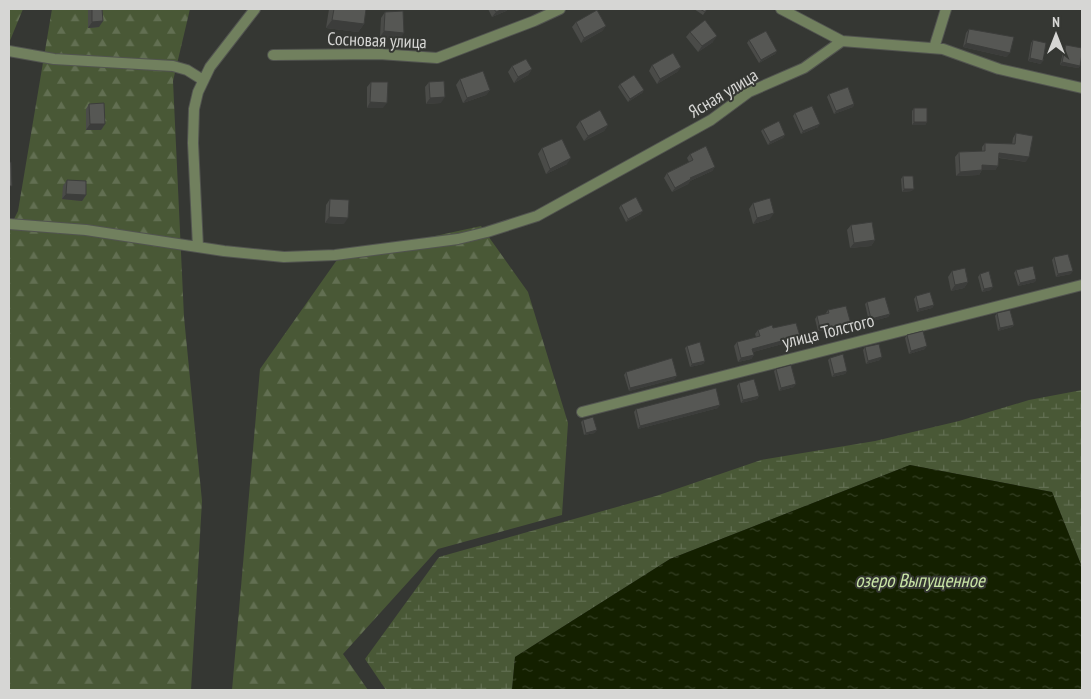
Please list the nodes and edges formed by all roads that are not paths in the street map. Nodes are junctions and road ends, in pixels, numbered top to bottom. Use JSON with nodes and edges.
{"nodes":[{"id":1,"x":255,"y":9,"type":"edge"},
{"id":2,"x":560,"y":9,"type":"edge"},
{"id":3,"x":781,"y":9,"type":"edge"},
{"id":4,"x":946,"y":9,"type":"edge"},
{"id":5,"x":842,"y":41,"type":"junction"},
{"id":6,"x":934,"y":48,"type":"junction"},
{"id":7,"x":9,"y":50,"type":"edge"},
{"id":8,"x":273,"y":54,"type":"dead end"},
{"id":9,"x":203,"y":80,"type":"junction"},
{"id":10,"x":1082,"y":88,"type":"edge"},
{"id":11,"x":9,"y":224,"type":"edge"},
{"id":12,"x":198,"y":247,"type":"junction"},
{"id":13,"x":1082,"y":284,"type":"edge"},
{"id":14,"x":582,"y":412,"type":"dead end"}],
"edges":[{"from":1,"to":9,"type":"street"},
{"from":2,"to":8,"type":"street","name":"Сосновая улица"},
{"from":3,"to":5,"type":"street"},
{"from":4,"to":6,"type":"street"},
{"from":5,"to":6,"type":"street"},
{"from":5,"to":12,"type":"street","name":"Ясная улица"},
{"from":6,"to":10,"type":"street"},
{"from":7,"to":9,"type":"street"},
{"from":9,"to":12,"type":"street"},
{"from":11,"to":12,"type":"street","name":"Ясная улица"},
{"from":13,"to":14,"type":"street","name":"улица Толстого"}]}
